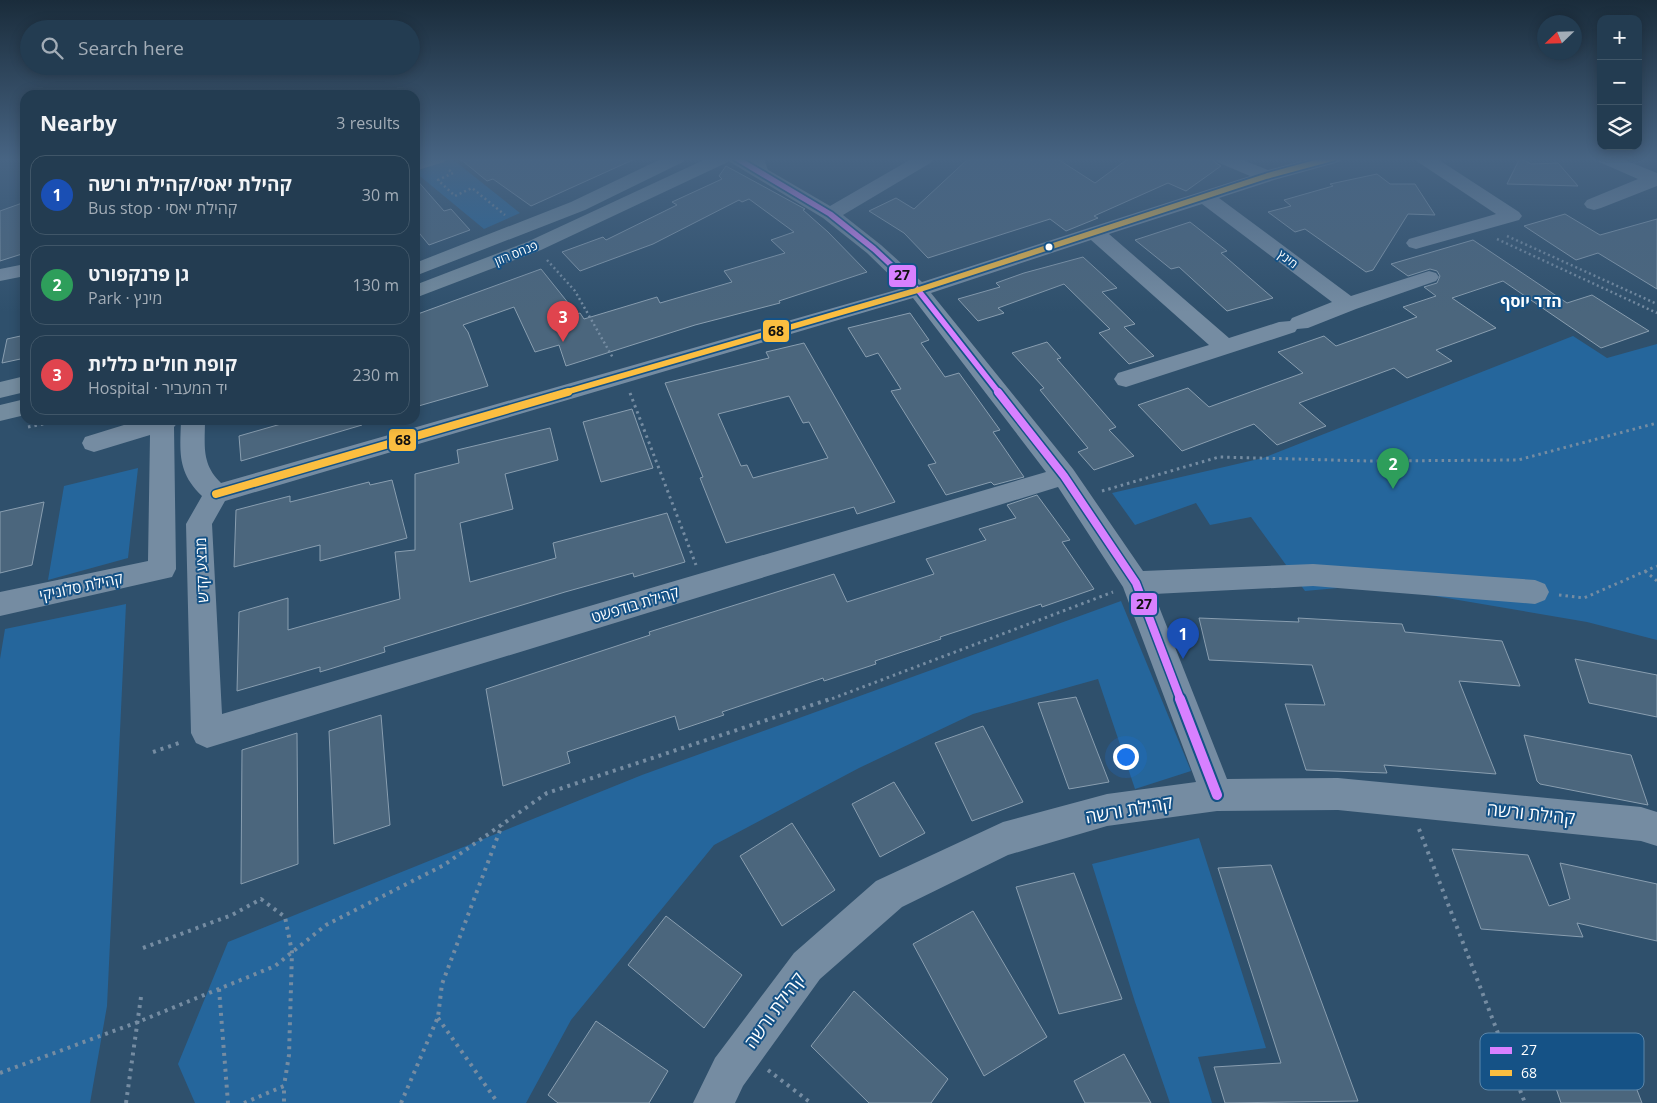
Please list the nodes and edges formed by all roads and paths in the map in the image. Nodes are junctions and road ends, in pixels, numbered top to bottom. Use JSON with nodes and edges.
{"nodes":[{"id":1,"x":499,"y":209,"type":"edge"},
{"id":2,"x":569,"y":209,"type":"edge"},
{"id":3,"x":612,"y":209,"type":"edge"},
{"id":4,"x":823,"y":209,"type":"edge"},
{"id":5,"x":838,"y":209,"type":"edge"},
{"id":6,"x":1163,"y":209,"type":"edge"},
{"id":7,"x":1222,"y":209,"type":"edge"},
{"id":8,"x":1502,"y":209,"type":"edge"},
{"id":9,"x":830,"y":214,"type":"junction"},
{"id":10,"x":507,"y":216,"type":"dead end"},
{"id":11,"x":1476,"y":226,"type":"junction"},
{"id":12,"x":1094,"y":232,"type":"junction"},
{"id":13,"x":1416,"y":243,"type":"dead end"},
{"id":14,"x":534,"y":246,"type":"junction"},
{"id":15,"x":420,"y":268,"type":"edge"},
{"id":16,"x":20,"y":271,"type":"edge"},
{"id":17,"x":0,"y":275,"type":"edge"},
{"id":18,"x":1429,"y":278,"type":"dead end"},
{"id":19,"x":420,"y":290,"type":"edge"},
{"id":20,"x":918,"y":290,"type":"junction"},
{"id":21,"x":1348,"y":304,"type":"junction"},
{"id":22,"x":1657,"y":304,"type":"edge"},
{"id":23,"x":1657,"y":313,"type":"edge"},
{"id":24,"x":1224,"y":346,"type":"junction"},
{"id":25,"x":623,"y":375,"type":"junction"},
{"id":26,"x":1126,"y":379,"type":"dead end"},
{"id":27,"x":20,"y":385,"type":"edge"},
{"id":28,"x":0,"y":390,"type":"edge"},
{"id":29,"x":0,"y":413,"type":"edge"},
{"id":30,"x":20,"y":416,"type":"edge"},
{"id":31,"x":1657,"y":422,"type":"edge"},
{"id":32,"x":151,"y":425,"type":"edge"},
{"id":33,"x":164,"y":425,"type":"edge"},
{"id":34,"x":192,"y":425,"type":"edge"},
{"id":35,"x":94,"y":442,"type":"dead end"},
{"id":36,"x":1071,"y":487,"type":"junction"},
{"id":37,"x":216,"y":494,"type":"junction"},
{"id":38,"x":1657,"y":566,"type":"edge"},
{"id":39,"x":1645,"y":571,"type":"junction"},
{"id":40,"x":1657,"y":581,"type":"edge"},
{"id":41,"x":1136,"y":583,"type":"junction"},
{"id":42,"x":704,"y":584,"type":"junction"},
{"id":43,"x":1536,"y":592,"type":"joint"},
{"id":44,"x":0,"y":604,"type":"edge"},
{"id":45,"x":206,"y":733,"type":"junction"},
{"id":46,"x":153,"y":752,"type":"dead end"},
{"id":47,"x":1217,"y":795,"type":"junction"},
{"id":48,"x":1408,"y":801,"type":"junction"},
{"id":49,"x":503,"y":824,"type":"junction"},
{"id":50,"x":1657,"y":829,"type":"edge"},
{"id":51,"x":144,"y":948,"type":"dead end"},
{"id":52,"x":292,"y":952,"type":"junction"},
{"id":53,"x":219,"y":989,"type":"junction"},
{"id":54,"x":141,"y":996,"type":"dead end"},
{"id":55,"x":438,"y":1018,"type":"junction"},
{"id":56,"x":138,"y":1022,"type":"junction"},
{"id":57,"x":1498,"y":1033,"type":"edge"},
{"id":58,"x":744,"y":1051,"type":"junction"},
{"id":59,"x":0,"y":1072,"type":"edge"},
{"id":60,"x":284,"y":1086,"type":"junction"},
{"id":61,"x":1520,"y":1090,"type":"edge"},
{"id":62,"x":126,"y":1103,"type":"edge"},
{"id":63,"x":228,"y":1103,"type":"edge"},
{"id":64,"x":244,"y":1103,"type":"edge"},
{"id":65,"x":284,"y":1103,"type":"edge"},
{"id":66,"x":401,"y":1103,"type":"edge"},
{"id":67,"x":498,"y":1103,"type":"edge"},
{"id":68,"x":713,"y":1103,"type":"edge"},
{"id":69,"x":810,"y":1103,"type":"edge"},
{"id":70,"x":1525,"y":1103,"type":"edge"}],
"edges":[{"from":1,"to":10,"type":"path"},
{"from":2,"to":15,"type":"main road","name":"פנחס רוזן"},
{"from":3,"to":14,"type":"main road","name":"פנחס רוזן"},
{"from":4,"to":9,"type":"street"},
{"from":5,"to":9,"type":"street"},
{"from":6,"to":12,"type":"street"},
{"from":7,"to":21,"type":"street","name":"מינץ"},
{"from":8,"to":11,"type":"street"},
{"from":9,"to":20,"type":"street"},
{"from":11,"to":13,"type":"street"},
{"from":11,"to":22,"type":"path"},
{"from":11,"to":23,"type":"path"},
{"from":12,"to":20,"type":"street"},
{"from":12,"to":24,"type":"street"},
{"from":14,"to":19,"type":"main road","name":"פנחס רוזן"},
{"from":14,"to":25,"type":"path"},
{"from":16,"to":17,"type":"street"},
{"from":18,"to":21,"type":"street"},
{"from":20,"to":25,"type":"street"},
{"from":20,"to":36,"type":"street"},
{"from":21,"to":24,"type":"street"},
{"from":24,"to":26,"type":"street"},
{"from":25,"to":37,"type":"street"},
{"from":25,"to":42,"type":"path"},
{"from":27,"to":28,"type":"main road"},
{"from":29,"to":30,"type":"main road"},
{"from":31,"to":36,"type":"path"},
{"from":32,"to":35,"type":"street"},
{"from":33,"to":44,"type":"street","name":"קהילת סלוניקי"},
{"from":34,"to":37,"type":"street"},
{"from":36,"to":41,"type":"street"},
{"from":36,"to":42,"type":"street","name":"קהילת בודפשט"},
{"from":37,"to":45,"type":"street","name":"מבצע קדש"},
{"from":38,"to":39,"type":"path"},
{"from":39,"to":40,"type":"path"},
{"from":39,"to":43,"type":"path"},
{"from":41,"to":43,"type":"street"},
{"from":41,"to":47,"type":"street"},
{"from":41,"to":49,"type":"path"},
{"from":42,"to":45,"type":"street","name":"קהילת בודפשט"},
{"from":45,"to":46,"type":"path"},
{"from":47,"to":48,"type":"street","name":"קהילת ורשה"},
{"from":47,"to":58,"type":"street","name":"קהילת ורשה"},
{"from":48,"to":50,"type":"street","name":"קהילת ורשה"},
{"from":48,"to":57,"type":"path"},
{"from":49,"to":52,"type":"path"},
{"from":49,"to":55,"type":"path"},
{"from":51,"to":52,"type":"path"},
{"from":52,"to":53,"type":"path"},
{"from":52,"to":60,"type":"path"},
{"from":53,"to":56,"type":"path"},
{"from":53,"to":63,"type":"path"},
{"from":54,"to":56,"type":"path"},
{"from":55,"to":66,"type":"path"},
{"from":55,"to":67,"type":"path"},
{"from":56,"to":59,"type":"path"},
{"from":56,"to":62,"type":"path"},
{"from":58,"to":68,"type":"street","name":"קהילת ורשה"},
{"from":58,"to":69,"type":"path"},
{"from":60,"to":64,"type":"path"},
{"from":60,"to":65,"type":"path"},
{"from":61,"to":70,"type":"path"}]}
